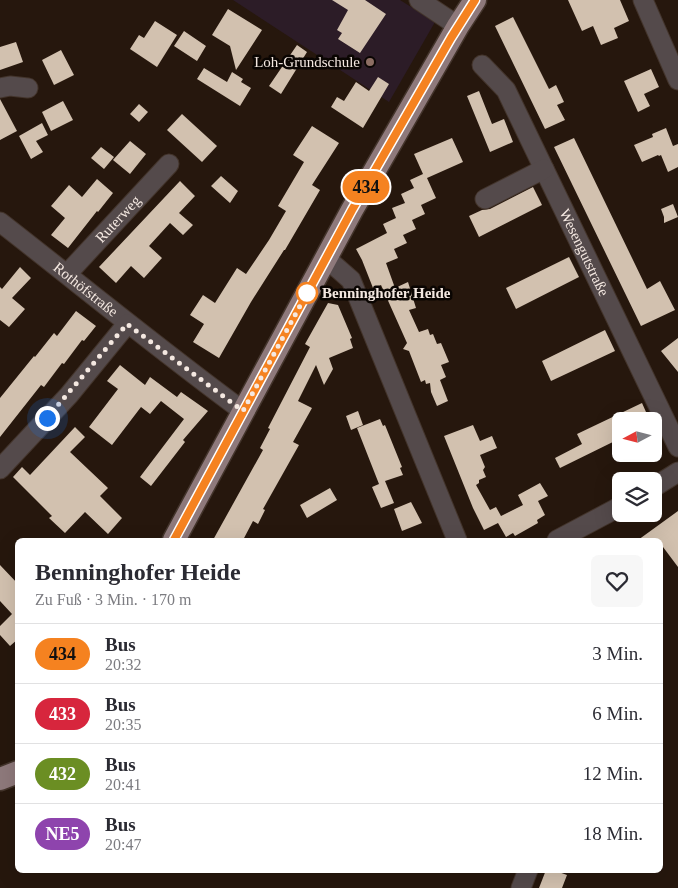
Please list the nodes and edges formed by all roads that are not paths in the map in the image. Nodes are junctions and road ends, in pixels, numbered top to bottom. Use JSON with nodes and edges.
{"nodes":[{"id":1,"x":419,"y":0,"type":"edge"},
{"id":2,"x":475,"y":0,"type":"edge"},
{"id":3,"x":643,"y":0,"type":"edge"},
{"id":4,"x":458,"y":26,"type":"junction"},
{"id":5,"x":482,"y":65,"type":"dead end"},
{"id":6,"x":678,"y":80,"type":"edge"},
{"id":7,"x":0,"y":88,"type":"edge"},
{"id":8,"x":28,"y":88,"type":"dead end"},
{"id":9,"x":169,"y":164,"type":"dead end"},
{"id":10,"x":544,"y":169,"type":"junction"},
{"id":11,"x":485,"y":199,"type":"dead end"},
{"id":12,"x":0,"y":222,"type":"edge"},
{"id":13,"x":326,"y":258,"type":"junction"},
{"id":14,"x":67,"y":274,"type":"junction"},
{"id":15,"x":127,"y":324,"type":"junction"},
{"id":16,"x":243,"y":411,"type":"junction"},
{"id":17,"x":678,"y":447,"type":"edge"},
{"id":18,"x":0,"y":469,"type":"edge"},
{"id":19,"x":678,"y":472,"type":"edge"},
{"id":20,"x":662,"y":482,"type":"edge"},
{"id":21,"x":612,"y":511,"type":"edge"},
{"id":22,"x":175,"y":538,"type":"edge"},
{"id":23,"x":456,"y":538,"type":"edge"},
{"id":24,"x":561,"y":538,"type":"edge"},
{"id":25,"x":15,"y":773,"type":"edge"},
{"id":26,"x":0,"y":779,"type":"edge"},
{"id":27,"x":527,"y":873,"type":"edge"},
{"id":28,"x":521,"y":888,"type":"edge"}],
"edges":[{"from":1,"to":4,"type":"street"},
{"from":2,"to":4,"type":"main road"},
{"from":3,"to":6,"type":"street"},
{"from":4,"to":13,"type":"main road"},
{"from":5,"to":10,"type":"street","name":"Wesengutstraße"},
{"from":7,"to":8,"type":"street"},
{"from":9,"to":14,"type":"street","name":"Ruterweg"},
{"from":10,"to":11,"type":"street"},
{"from":10,"to":17,"type":"street","name":"Wesengutstraße"},
{"from":12,"to":14,"type":"street","name":"Rothöfstraße"},
{"from":13,"to":16,"type":"main road"},
{"from":13,"to":23,"type":"street"},
{"from":14,"to":15,"type":"street","name":"Rothöfstraße"},
{"from":15,"to":16,"type":"street","name":"Rothöfstraße"},
{"from":15,"to":18,"type":"street"},
{"from":16,"to":22,"type":"main road"},
{"from":19,"to":20,"type":"street"},
{"from":21,"to":24,"type":"street"},
{"from":25,"to":26,"type":"main road"},
{"from":27,"to":28,"type":"street"}]}
